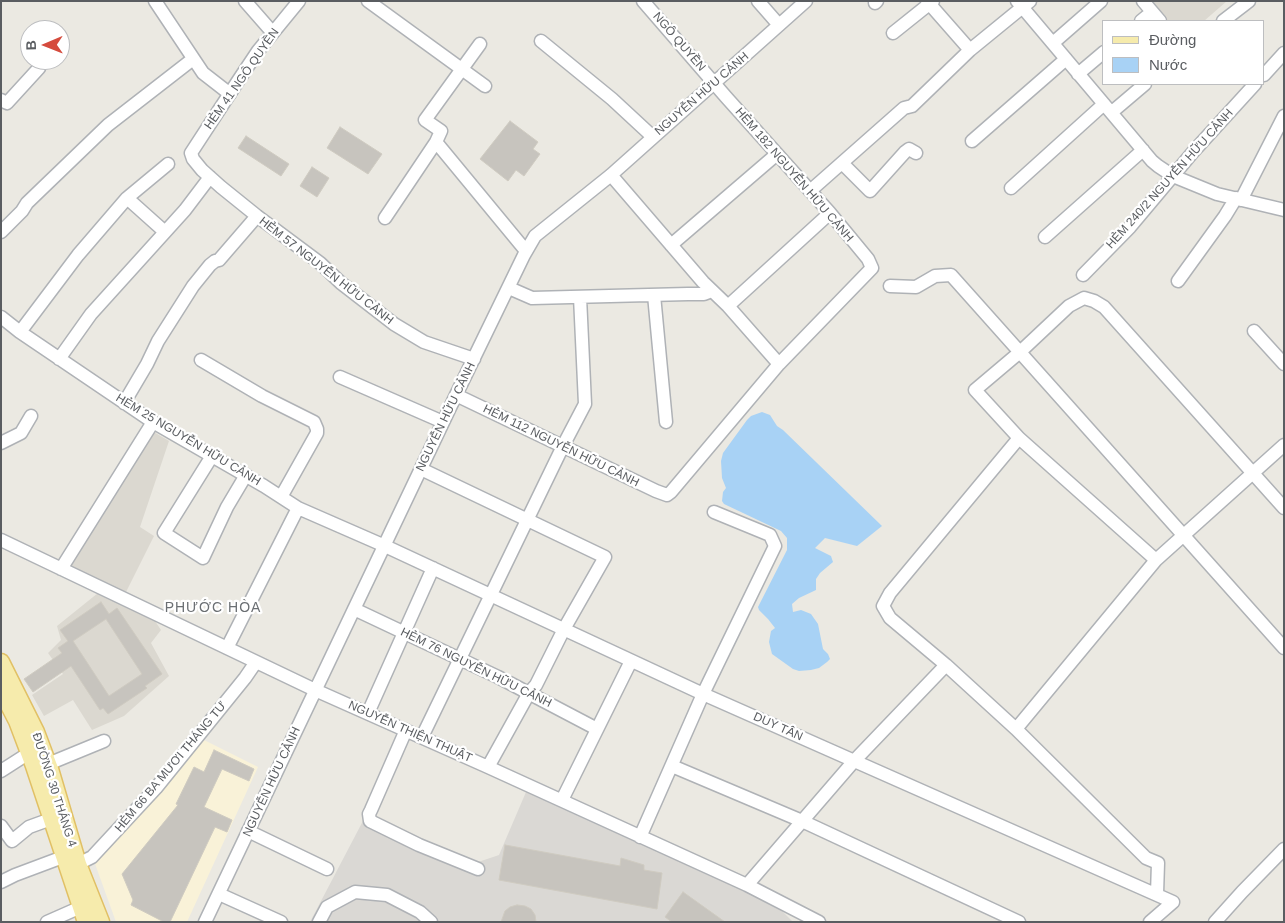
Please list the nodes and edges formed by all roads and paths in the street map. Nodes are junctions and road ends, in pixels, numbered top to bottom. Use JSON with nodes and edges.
{"nodes":[{"id":1,"x":155,"y":1,"type":"edge"},
{"id":2,"x":245,"y":1,"type":"edge"},
{"id":3,"x":299,"y":1,"type":"edge"},
{"id":4,"x":368,"y":1,"type":"edge"},
{"id":5,"x":643,"y":1,"type":"edge"},
{"id":6,"x":758,"y":1,"type":"edge"},
{"id":7,"x":806,"y":1,"type":"edge"},
{"id":8,"x":1101,"y":1,"type":"edge"},
{"id":9,"x":1143,"y":1,"type":"edge"},
{"id":10,"x":1249,"y":1,"type":"edge"},
{"id":11,"x":930,"y":2,"type":"edge"},
{"id":12,"x":1023,"y":4,"type":"edge"},
{"id":13,"x":1156,"y":16,"type":"edge"},
{"id":14,"x":1144,"y":20,"type":"edge"},
{"id":15,"x":1224,"y":20,"type":"edge"},
{"id":16,"x":779,"y":25,"type":"junction"},
{"id":17,"x":273,"y":34,"type":"junction"},
{"id":18,"x":893,"y":34,"type":"dead end"},
{"id":19,"x":541,"y":41,"type":"dead end"},
{"id":20,"x":1053,"y":43,"type":"junction"},
{"id":21,"x":480,"y":44,"type":"dead end"},
{"id":22,"x":970,"y":50,"type":"junction"},
{"id":23,"x":1284,"y":53,"type":"edge"},
{"id":24,"x":1102,"y":54,"type":"edge"},
{"id":25,"x":193,"y":58,"type":"junction"},
{"id":26,"x":1066,"y":59,"type":"junction"},
{"id":27,"x":461,"y":69,"type":"junction"},
{"id":28,"x":37,"y":70,"type":"edge"},
{"id":29,"x":1078,"y":74,"type":"junction"},
{"id":30,"x":1265,"y":74,"type":"edge"},
{"id":31,"x":714,"y":83,"type":"junction"},
{"id":32,"x":1144,"y":85,"type":"edge"},
{"id":33,"x":1254,"y":85,"type":"edge"},
{"id":34,"x":485,"y":86,"type":"dead end"},
{"id":35,"x":230,"y":94,"type":"junction"},
{"id":36,"x":1,"y":100,"type":"edge"},
{"id":37,"x":1108,"y":108,"type":"junction"},
{"id":38,"x":1284,"y":116,"type":"edge"},
{"id":39,"x":653,"y":137,"type":"junction"},
{"id":40,"x":972,"y":141,"type":"dead end"},
{"id":41,"x":436,"y":142,"type":"junction"},
{"id":42,"x":1143,"y":150,"type":"junction"},
{"id":43,"x":916,"y":153,"type":"dead end"},
{"id":44,"x":777,"y":154,"type":"junction"},
{"id":45,"x":193,"y":159,"type":"joint"},
{"id":46,"x":842,"y":162,"type":"junction"},
{"id":47,"x":168,"y":164,"type":"dead end"},
{"id":48,"x":611,"y":175,"type":"junction"},
{"id":49,"x":1173,"y":176,"type":"junction"},
{"id":50,"x":210,"y":178,"type":"junction"},
{"id":51,"x":1012,"y":188,"type":"dead end"},
{"id":52,"x":810,"y":191,"type":"junction"},
{"id":53,"x":127,"y":198,"type":"junction"},
{"id":54,"x":1238,"y":199,"type":"junction"},
{"id":55,"x":1283,"y":209,"type":"edge"},
{"id":56,"x":830,"y":213,"type":"junction"},
{"id":57,"x":257,"y":216,"type":"junction"},
{"id":58,"x":385,"y":218,"type":"dead end"},
{"id":59,"x":1,"y":232,"type":"edge"},
{"id":60,"x":165,"y":232,"type":"junction"},
{"id":61,"x":1045,"y":237,"type":"dead end"},
{"id":62,"x":671,"y":245,"type":"junction"},
{"id":63,"x":526,"y":251,"type":"junction"},
{"id":64,"x":1083,"y":274,"type":"dead end"},
{"id":65,"x":1178,"y":281,"type":"dead end"},
{"id":66,"x":890,"y":286,"type":"dead end"},
{"id":67,"x":509,"y":288,"type":"junction"},
{"id":68,"x":712,"y":291,"type":"junction"},
{"id":69,"x":654,"y":295,"type":"junction"},
{"id":70,"x":580,"y":297,"type":"junction"},
{"id":71,"x":728,"y":306,"type":"junction"},
{"id":72,"x":1,"y":317,"type":"edge"},
{"id":73,"x":1254,"y":331,"type":"dead end"},
{"id":74,"x":20,"y":332,"type":"junction"},
{"id":75,"x":1020,"y":352,"type":"junction"},
{"id":76,"x":474,"y":358,"type":"junction"},
{"id":77,"x":59,"y":359,"type":"junction"},
{"id":78,"x":201,"y":360,"type":"dead end"},
{"id":79,"x":779,"y":364,"type":"junction"},
{"id":80,"x":1284,"y":364,"type":"edge"},
{"id":81,"x":340,"y":377,"type":"dead end"},
{"id":82,"x":456,"y":395,"type":"junction"},
{"id":83,"x":124,"y":403,"type":"junction"},
{"id":84,"x":31,"y":416,"type":"dead end"},
{"id":85,"x":154,"y":422,"type":"junction"},
{"id":86,"x":443,"y":422,"type":"junction"},
{"id":87,"x":666,"y":422,"type":"dead end"},
{"id":88,"x":1019,"y":438,"type":"junction"},
{"id":89,"x":1,"y":443,"type":"edge"},
{"id":90,"x":1284,"y":445,"type":"edge"},
{"id":91,"x":563,"y":446,"type":"junction"},
{"id":92,"x":212,"y":456,"type":"junction"},
{"id":93,"x":421,"y":469,"type":"junction"},
{"id":94,"x":1252,"y":474,"type":"junction"},
{"id":95,"x":246,"y":475,"type":"junction"},
{"id":96,"x":281,"y":497,"type":"junction"},
{"id":97,"x":298,"y":508,"type":"junction"},
{"id":98,"x":1284,"y":508,"type":"edge"},
{"id":99,"x":714,"y":512,"type":"dead end"},
{"id":100,"x":527,"y":520,"type":"junction"},
{"id":101,"x":1184,"y":536,"type":"junction"},
{"id":102,"x":1,"y":540,"type":"edge"},
{"id":103,"x":385,"y":546,"type":"junction"},
{"id":104,"x":1156,"y":560,"type":"junction"},
{"id":105,"x":433,"y":568,"type":"junction"},
{"id":106,"x":61,"y":569,"type":"junction"},
{"id":107,"x":490,"y":595,"type":"junction"},
{"id":108,"x":354,"y":609,"type":"junction"},
{"id":109,"x":564,"y":629,"type":"junction"},
{"id":110,"x":404,"y":633,"type":"junction"},
{"id":111,"x":227,"y":648,"type":"junction"},
{"id":112,"x":1284,"y":648,"type":"edge"},
{"id":113,"x":460,"y":659,"type":"junction"},
{"id":114,"x":632,"y":660,"type":"junction"},
{"id":115,"x":1,"y":662,"type":"edge"},
{"id":116,"x":256,"y":662,"type":"junction"},
{"id":117,"x":946,"y":665,"type":"junction"},
{"id":118,"x":1,"y":690,"type":"edge"},
{"id":119,"x":315,"y":690,"type":"junction"},
{"id":120,"x":529,"y":693,"type":"junction"},
{"id":121,"x":703,"y":694,"type":"junction"},
{"id":122,"x":20,"y":713,"type":"junction"},
{"id":123,"x":368,"y":713,"type":"junction"},
{"id":124,"x":597,"y":729,"type":"junction"},
{"id":125,"x":1016,"y":729,"type":"junction"},
{"id":126,"x":406,"y":730,"type":"junction"},
{"id":127,"x":422,"y":737,"type":"junction"},
{"id":128,"x":104,"y":741,"type":"dead end"},
{"id":129,"x":29,"y":754,"type":"junction"},
{"id":130,"x":854,"y":762,"type":"junction"},
{"id":131,"x":48,"y":764,"type":"junction"},
{"id":132,"x":672,"y":766,"type":"junction"},
{"id":133,"x":488,"y":767,"type":"junction"},
{"id":134,"x":1,"y":771,"type":"edge"},
{"id":135,"x":562,"y":800,"type":"junction"},
{"id":136,"x":50,"y":818,"type":"junction"},
{"id":137,"x":802,"y":821,"type":"junction"},
{"id":138,"x":1,"y":826,"type":"edge"},
{"id":139,"x":248,"y":831,"type":"junction"},
{"id":140,"x":640,"y":837,"type":"junction"},
{"id":141,"x":1284,"y":849,"type":"edge"},
{"id":142,"x":63,"y":857,"type":"junction"},
{"id":143,"x":78,"y":864,"type":"junction"},
{"id":144,"x":327,"y":869,"type":"dead end"},
{"id":145,"x":478,"y":869,"type":"dead end"},
{"id":146,"x":1,"y":882,"type":"edge"},
{"id":147,"x":747,"y":885,"type":"junction"},
{"id":148,"x":219,"y":894,"type":"junction"},
{"id":149,"x":1157,"y":894,"type":"junction"},
{"id":150,"x":83,"y":915,"type":"edge"},
{"id":151,"x":816,"y":921,"type":"edge"},
{"id":152,"x":1016,"y":921,"type":"edge"},
{"id":153,"x":1218,"y":921,"type":"edge"},
{"id":154,"x":47,"y":922,"type":"edge"},
{"id":155,"x":101,"y":922,"type":"edge"},
{"id":156,"x":205,"y":922,"type":"edge"},
{"id":157,"x":281,"y":922,"type":"edge"},
{"id":158,"x":319,"y":922,"type":"edge"},
{"id":159,"x":431,"y":922,"type":"edge"},
{"id":160,"x":1150,"y":922,"type":"edge"}],
"edges":[{"from":1,"to":25,"type":"street"},
{"from":2,"to":17,"type":"street"},
{"from":3,"to":17,"type":"street","name":"HẺM 41 NGÔ QUYỀN"},
{"from":4,"to":27,"type":"street"},
{"from":5,"to":31,"type":"street","name":"NGÔ QUYỀN"},
{"from":6,"to":16,"type":"street"},
{"from":7,"to":16,"type":"street","name":"NGUYỄN HỮU CẢNH"},
{"from":8,"to":20,"type":"street"},
{"from":9,"to":13,"type":"street"},
{"from":10,"to":15,"type":"street"},
{"from":11,"to":18,"type":"street"},
{"from":11,"to":22,"type":"street"},
{"from":12,"to":20,"type":"street"},
{"from":12,"to":22,"type":"street"},
{"from":13,"to":14,"type":"street"},
{"from":16,"to":31,"type":"street","name":"NGUYỄN HỮU CẢNH"},
{"from":17,"to":35,"type":"street","name":"HẺM 41 NGÔ QUYỀN"},
{"from":19,"to":39,"type":"street"},
{"from":20,"to":26,"type":"street"},
{"from":21,"to":27,"type":"street"},
{"from":22,"to":46,"type":"street"},
{"from":23,"to":30,"type":"street"},
{"from":24,"to":29,"type":"street"},
{"from":25,"to":35,"type":"street"},
{"from":25,"to":59,"type":"street"},
{"from":26,"to":29,"type":"street"},
{"from":26,"to":40,"type":"street"},
{"from":27,"to":34,"type":"street"},
{"from":27,"to":41,"type":"street"},
{"from":28,"to":36,"type":"street"},
{"from":29,"to":37,"type":"street"},
{"from":31,"to":39,"type":"street","name":"NGUYỄN HỮU CẢNH"},
{"from":31,"to":44,"type":"street","name":"HẺM 182 NGUYỄN HỮU CẢNH"},
{"from":32,"to":37,"type":"street"},
{"from":33,"to":49,"type":"street","name":"HẺM 240/2 NGUYỄN HỮU CẢNH"},
{"from":35,"to":45,"type":"street","name":"HẺM 41 NGÔ QUYỀN"},
{"from":37,"to":42,"type":"street"},
{"from":37,"to":51,"type":"street"},
{"from":38,"to":54,"type":"street"},
{"from":39,"to":48,"type":"street","name":"NGUYỄN HỮU CẢNH"},
{"from":41,"to":58,"type":"street"},
{"from":41,"to":63,"type":"street"},
{"from":42,"to":49,"type":"street"},
{"from":42,"to":61,"type":"street"},
{"from":43,"to":46,"type":"street"},
{"from":44,"to":52,"type":"street","name":"HẺM 182 NGUYỄN HỮU CẢNH"},
{"from":44,"to":62,"type":"street"},
{"from":45,"to":50,"type":"street","name":"HẺM 57 NGUYỄN HỮU CẢNH"},
{"from":46,"to":52,"type":"street"},
{"from":47,"to":53,"type":"street"},
{"from":48,"to":62,"type":"street"},
{"from":48,"to":63,"type":"street","name":"NGUYỄN HỮU CẢNH"},
{"from":49,"to":54,"type":"street"},
{"from":49,"to":64,"type":"street","name":"HẺM 240/2 NGUYỄN HỮU CẢNH"},
{"from":50,"to":57,"type":"street","name":"HẺM 57 NGUYỄN HỮU CẢNH"},
{"from":50,"to":60,"type":"street"},
{"from":52,"to":56,"type":"street","name":"HẺM 182 NGUYỄN HỮU CẢNH"},
{"from":53,"to":60,"type":"street"},
{"from":53,"to":74,"type":"street"},
{"from":54,"to":55,"type":"street"},
{"from":54,"to":65,"type":"street"},
{"from":56,"to":71,"type":"street"},
{"from":56,"to":79,"type":"street","name":"HẺM 182 NGUYỄN HỮU CẢNH"},
{"from":57,"to":76,"type":"street","name":"HẺM 57 NGUYỄN HỮU CẢNH"},
{"from":57,"to":83,"type":"street"},
{"from":60,"to":77,"type":"street"},
{"from":62,"to":68,"type":"street"},
{"from":63,"to":67,"type":"street","name":"NGUYỄN HỮU CẢNH"},
{"from":66,"to":75,"type":"street"},
{"from":67,"to":70,"type":"street"},
{"from":67,"to":76,"type":"street","name":"NGUYỄN HỮU CẢNH"},
{"from":68,"to":69,"type":"street"},
{"from":68,"to":71,"type":"street"},
{"from":69,"to":70,"type":"street"},
{"from":69,"to":87,"type":"street"},
{"from":70,"to":91,"type":"street"},
{"from":71,"to":79,"type":"street"},
{"from":72,"to":74,"type":"street","name":"HẺM 25 NGUYỄN HỮU CẢNH"},
{"from":73,"to":80,"type":"street"},
{"from":74,"to":77,"type":"street","name":"HẺM 25 NGUYỄN HỮU CẢNH"},
{"from":75,"to":88,"type":"street"},
{"from":75,"to":94,"type":"street"},
{"from":75,"to":101,"type":"street"},
{"from":76,"to":82,"type":"street","name":"NGUYỄN HỮU CẢNH"},
{"from":77,"to":83,"type":"street","name":"HẺM 25 NGUYỄN HỮU CẢNH"},
{"from":78,"to":96,"type":"street"},
{"from":79,"to":91,"type":"street","name":"HẺM 112 NGUYỄN HỮU CẢNH"},
{"from":81,"to":86,"type":"street"},
{"from":82,"to":86,"type":"street","name":"NGUYỄN HỮU CẢNH"},
{"from":82,"to":91,"type":"street","name":"HẺM 112 NGUYỄN HỮU CẢNH"},
{"from":83,"to":85,"type":"street","name":"HẺM 25 NGUYỄN HỮU CẢNH"},
{"from":84,"to":89,"type":"street"},
{"from":85,"to":92,"type":"street","name":"HẺM 25 NGUYỄN HỮU CẢNH"},
{"from":85,"to":106,"type":"street"},
{"from":86,"to":93,"type":"street","name":"NGUYỄN HỮU CẢNH"},
{"from":88,"to":104,"type":"street"},
{"from":88,"to":117,"type":"street"},
{"from":90,"to":94,"type":"street"},
{"from":91,"to":100,"type":"street"},
{"from":92,"to":95,"type":"street","name":"HẺM 25 NGUYỄN HỮU CẢNH"},
{"from":92,"to":95,"type":"street"},
{"from":93,"to":100,"type":"street"},
{"from":93,"to":103,"type":"street","name":"NGUYỄN HỮU CẢNH"},
{"from":94,"to":98,"type":"street"},
{"from":94,"to":101,"type":"street"},
{"from":95,"to":96,"type":"street","name":"HẺM 25 NGUYỄN HỮU CẢNH"},
{"from":96,"to":97,"type":"street","name":"HẺM 25 NGUYỄN HỮU CẢNH"},
{"from":97,"to":103,"type":"street","name":"HẺM 25 NGUYỄN HỮU CẢNH"},
{"from":97,"to":111,"type":"street"},
{"from":99,"to":121,"type":"street"},
{"from":100,"to":107,"type":"street"},
{"from":100,"to":109,"type":"street"},
{"from":101,"to":104,"type":"street"},
{"from":101,"to":112,"type":"street"},
{"from":102,"to":106,"type":"street","name":"NGUYỄN THIỆN THUẬT"},
{"from":103,"to":105,"type":"street","name":"DUY TÂN"},
{"from":103,"to":108,"type":"street","name":"NGUYỄN HỮU CẢNH"},
{"from":104,"to":125,"type":"street"},
{"from":105,"to":107,"type":"street","name":"DUY TÂN"},
{"from":105,"to":110,"type":"street"},
{"from":106,"to":111,"type":"street","name":"NGUYỄN THIỆN THUẬT"},
{"from":107,"to":109,"type":"street","name":"DUY TÂN"},
{"from":107,"to":113,"type":"street"},
{"from":108,"to":110,"type":"street","name":"HẺM 76 NGUYỄN HỮU CẢNH"},
{"from":108,"to":119,"type":"street","name":"NGUYỄN HỮU CẢNH"},
{"from":109,"to":114,"type":"street","name":"DUY TÂN"},
{"from":109,"to":120,"type":"street"},
{"from":110,"to":113,"type":"street","name":"HẺM 76 NGUYỄN HỮU CẢNH"},
{"from":110,"to":123,"type":"street"},
{"from":111,"to":116,"type":"street","name":"NGUYỄN THIỆN THUẬT"},
{"from":113,"to":120,"type":"street","name":"HẺM 76 NGUYỄN HỮU CẢNH"},
{"from":113,"to":127,"type":"street"},
{"from":114,"to":121,"type":"street","name":"DUY TÂN"},
{"from":114,"to":124,"type":"street"},
{"from":115,"to":122,"type":"main road","name":"ĐƯỜNG 30 THÁNG 4"},
{"from":116,"to":119,"type":"street","name":"NGUYỄN THIỆN THUẬT"},
{"from":116,"to":143,"type":"street","name":"HẺM 66 BA MƯƠI THÁNG TƯ"},
{"from":117,"to":125,"type":"street"},
{"from":117,"to":130,"type":"street"},
{"from":118,"to":122,"type":"main road","name":"ĐƯỜNG 30 THÁNG 4"},
{"from":119,"to":123,"type":"street","name":"NGUYỄN THIỆN THUẬT"},
{"from":119,"to":139,"type":"street","name":"NGUYỄN HỮU CẢNH"},
{"from":120,"to":124,"type":"street","name":"HẺM 76 NGUYỄN HỮU CẢNH"},
{"from":120,"to":133,"type":"street"},
{"from":121,"to":130,"type":"street","name":"DUY TÂN"},
{"from":121,"to":132,"type":"street"},
{"from":122,"to":129,"type":"main road","name":"ĐƯỜNG 30 THÁNG 4"},
{"from":122,"to":131,"type":"main road","name":"ĐƯỜNG 30 THÁNG 4"},
{"from":123,"to":126,"type":"street","name":"NGUYỄN THIỆN THUẬT"},
{"from":124,"to":135,"type":"street"},
{"from":125,"to":149,"type":"street"},
{"from":126,"to":127,"type":"street","name":"NGUYỄN THIỆN THUẬT"},
{"from":126,"to":145,"type":"street"},
{"from":127,"to":133,"type":"street","name":"NGUYỄN THIỆN THUẬT"},
{"from":128,"to":131,"type":"street"},
{"from":129,"to":134,"type":"street"},
{"from":129,"to":136,"type":"main road","name":"ĐƯỜNG 30 THÁNG 4"},
{"from":130,"to":137,"type":"street"},
{"from":130,"to":149,"type":"street","name":"DUY TÂN"},
{"from":131,"to":143,"type":"main road","name":"ĐƯỜNG 30 THÁNG 4"},
{"from":132,"to":137,"type":"street"},
{"from":132,"to":140,"type":"street"},
{"from":133,"to":135,"type":"street","name":"NGUYỄN THIỆN THUẬT"},
{"from":135,"to":140,"type":"street","name":"NGUYỄN THIỆN THUẬT"},
{"from":136,"to":138,"type":"street"},
{"from":136,"to":142,"type":"main road","name":"ĐƯỜNG 30 THÁNG 4"},
{"from":137,"to":147,"type":"street"},
{"from":137,"to":152,"type":"street"},
{"from":139,"to":144,"type":"street"},
{"from":139,"to":148,"type":"street","name":"NGUYỄN HỮU CẢNH"},
{"from":140,"to":147,"type":"street","name":"NGUYỄN THIỆN THUẬT"},
{"from":141,"to":153,"type":"street"},
{"from":142,"to":146,"type":"street"},
{"from":142,"to":150,"type":"main road","name":"ĐƯỜNG 30 THÁNG 4"},
{"from":143,"to":155,"type":"main road","name":"ĐƯỜNG 30 THÁNG 4"},
{"from":147,"to":151,"type":"street","name":"NGUYỄN THIỆN THUẬT"},
{"from":148,"to":156,"type":"street","name":"NGUYỄN HỮU CẢNH"},
{"from":148,"to":157,"type":"street"},
{"from":149,"to":160,"type":"street","name":"DUY TÂN"},
{"from":150,"to":154,"type":"street"},
{"from":158,"to":159,"type":"street"}]}
